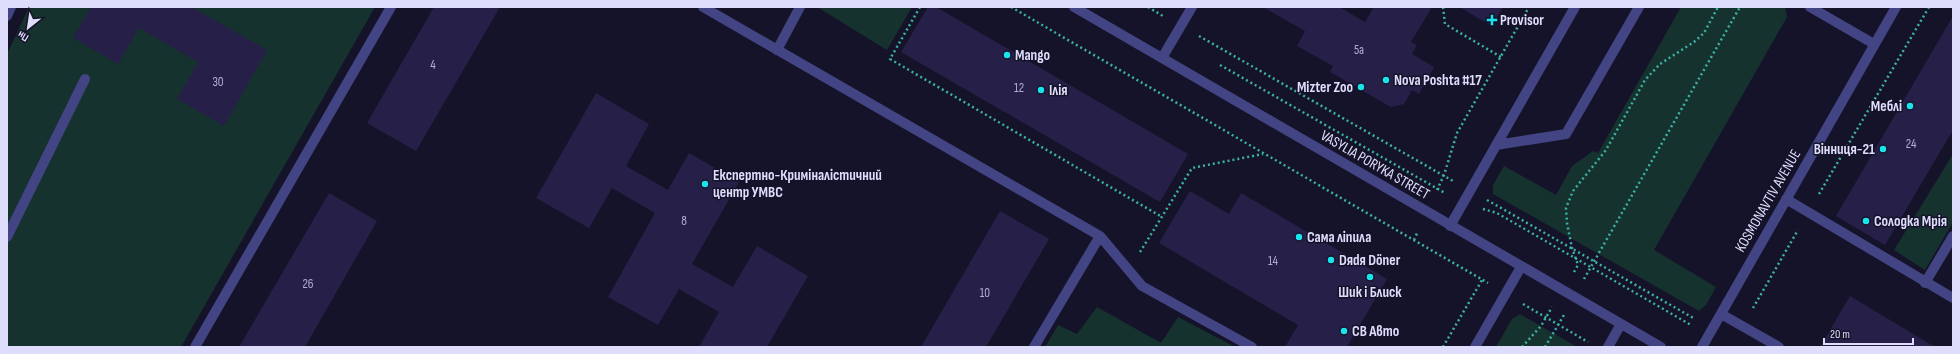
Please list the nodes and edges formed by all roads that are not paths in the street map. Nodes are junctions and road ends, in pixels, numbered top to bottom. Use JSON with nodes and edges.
{"nodes":[{"id":1,"x":11,"y":7,"type":"edge"},
{"id":2,"x":391,"y":7,"type":"edge"},
{"id":3,"x":703,"y":7,"type":"edge"},
{"id":4,"x":800,"y":7,"type":"edge"},
{"id":5,"x":1074,"y":7,"type":"edge"},
{"id":6,"x":1192,"y":7,"type":"edge"},
{"id":7,"x":1575,"y":7,"type":"edge"},
{"id":8,"x":1639,"y":7,"type":"edge"},
{"id":9,"x":1810,"y":7,"type":"edge"},
{"id":10,"x":1896,"y":7,"type":"edge"},
{"id":11,"x":7,"y":16,"type":"edge"},
{"id":12,"x":1874,"y":44,"type":"junction"},
{"id":13,"x":777,"y":50,"type":"junction"},
{"id":14,"x":1162,"y":58,"type":"junction"},
{"id":15,"x":85,"y":79,"type":"dead end"},
{"id":16,"x":1496,"y":145,"type":"junction"},
{"id":17,"x":1786,"y":199,"type":"junction"},
{"id":18,"x":1450,"y":226,"type":"junction"},
{"id":19,"x":1100,"y":236,"type":"junction"},
{"id":20,"x":1953,"y":236,"type":"edge"},
{"id":21,"x":7,"y":238,"type":"edge"},
{"id":22,"x":1521,"y":267,"type":"junction"},
{"id":23,"x":1925,"y":283,"type":"junction"},
{"id":24,"x":1953,"y":298,"type":"edge"},
{"id":25,"x":1721,"y":314,"type":"junction"},
{"id":26,"x":1621,"y":324,"type":"junction"},
{"id":27,"x":195,"y":347,"type":"edge"},
{"id":28,"x":1034,"y":347,"type":"edge"},
{"id":29,"x":1252,"y":347,"type":"edge"},
{"id":30,"x":1475,"y":347,"type":"edge"},
{"id":31,"x":1608,"y":347,"type":"edge"},
{"id":32,"x":1661,"y":347,"type":"edge"},
{"id":33,"x":1702,"y":347,"type":"edge"},
{"id":34,"x":1778,"y":347,"type":"edge"}],
"edges":[{"from":1,"to":11,"type":"street"},
{"from":2,"to":27,"type":"street"},
{"from":3,"to":13,"type":"street"},
{"from":4,"to":13,"type":"street"},
{"from":5,"to":14,"type":"street","name":"VASYLIA PORYKA STREET"},
{"from":6,"to":14,"type":"street"},
{"from":7,"to":16,"type":"street"},
{"from":8,"to":16,"type":"street"},
{"from":9,"to":12,"type":"street"},
{"from":10,"to":12,"type":"street","name":"KOSMONAVTIV AVENUE"},
{"from":12,"to":17,"type":"street","name":"KOSMONAVTIV AVENUE"},
{"from":13,"to":19,"type":"street"},
{"from":14,"to":18,"type":"street","name":"VASYLIA PORYKA STREET"},
{"from":15,"to":21,"type":"street"},
{"from":16,"to":18,"type":"street"},
{"from":17,"to":23,"type":"street"},
{"from":17,"to":25,"type":"street","name":"KOSMONAVTIV AVENUE"},
{"from":18,"to":22,"type":"street","name":"VASYLIA PORYKA STREET"},
{"from":19,"to":28,"type":"street"},
{"from":19,"to":29,"type":"street"},
{"from":20,"to":23,"type":"street"},
{"from":22,"to":26,"type":"street","name":"VASYLIA PORYKA STREET"},
{"from":22,"to":30,"type":"street"},
{"from":23,"to":24,"type":"street"},
{"from":25,"to":33,"type":"street","name":"KOSMONAVTIV AVENUE"},
{"from":25,"to":34,"type":"street"},
{"from":26,"to":31,"type":"street"},
{"from":26,"to":32,"type":"street","name":"VASYLIA PORYKA STREET"}]}
